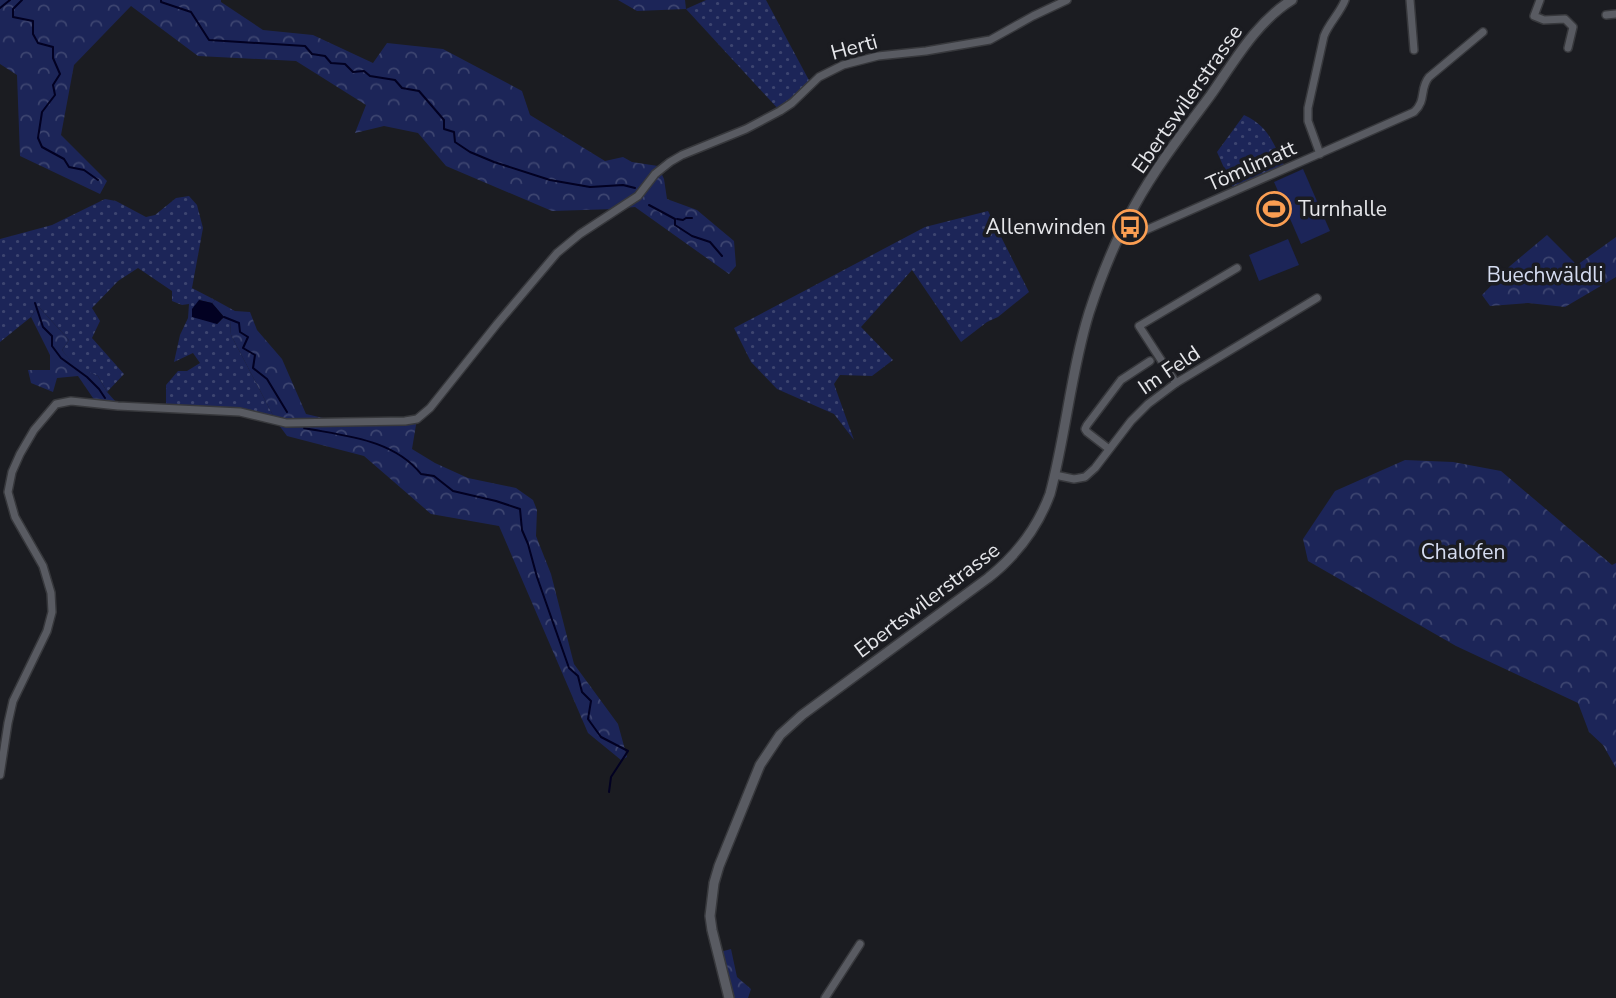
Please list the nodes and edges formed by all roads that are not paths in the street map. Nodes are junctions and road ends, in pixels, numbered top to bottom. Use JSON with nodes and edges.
{"nodes":[{"id":1,"x":1067,"y":0,"type":"edge"},
{"id":2,"x":1292,"y":0,"type":"edge"},
{"id":3,"x":1345,"y":0,"type":"edge"},
{"id":4,"x":1410,"y":0,"type":"edge"},
{"id":5,"x":1540,"y":0,"type":"edge"},
{"id":6,"x":1605,"y":15,"type":"dead end"},
{"id":7,"x":1616,"y":15,"type":"edge"},
{"id":8,"x":1483,"y":32,"type":"dead end"},
{"id":9,"x":1568,"y":48,"type":"dead end"},
{"id":10,"x":1414,"y":50,"type":"dead end"},
{"id":11,"x":1320,"y":154,"type":"junction"},
{"id":12,"x":1121,"y":233,"type":"junction"},
{"id":13,"x":1237,"y":268,"type":"dead end"},
{"id":14,"x":1317,"y":298,"type":"dead end"},
{"id":15,"x":1150,"y":361,"type":"dead end"},
{"id":16,"x":1176,"y":383,"type":"junction"},
{"id":17,"x":1109,"y":449,"type":"junction"},
{"id":18,"x":1055,"y":475,"type":"junction"},
{"id":19,"x":0,"y":775,"type":"edge"},
{"id":20,"x":860,"y":944,"type":"dead end"},
{"id":21,"x":729,"y":998,"type":"edge"},
{"id":22,"x":825,"y":998,"type":"edge"}],
"edges":[{"from":1,"to":19,"type":"street","name":"Herti"},
{"from":2,"to":12,"type":"street","name":"Ebertswilerstrasse"},
{"from":3,"to":11,"type":"street","name":"Tömlimatt"},
{"from":4,"to":10,"type":"street"},
{"from":5,"to":9,"type":"street"},
{"from":6,"to":7,"type":"street"},
{"from":8,"to":11,"type":"street"},
{"from":11,"to":12,"type":"street","name":"Tömlimatt"},
{"from":12,"to":18,"type":"street","name":"Ebertswilerstrasse"},
{"from":13,"to":16,"type":"street"},
{"from":14,"to":16,"type":"street","name":"Im Feld"},
{"from":15,"to":17,"type":"street"},
{"from":16,"to":17,"type":"street","name":"Im Feld"},
{"from":17,"to":18,"type":"street","name":"Im Feld"},
{"from":18,"to":21,"type":"street","name":"Ebertswilerstrasse"},
{"from":20,"to":22,"type":"street"}]}
